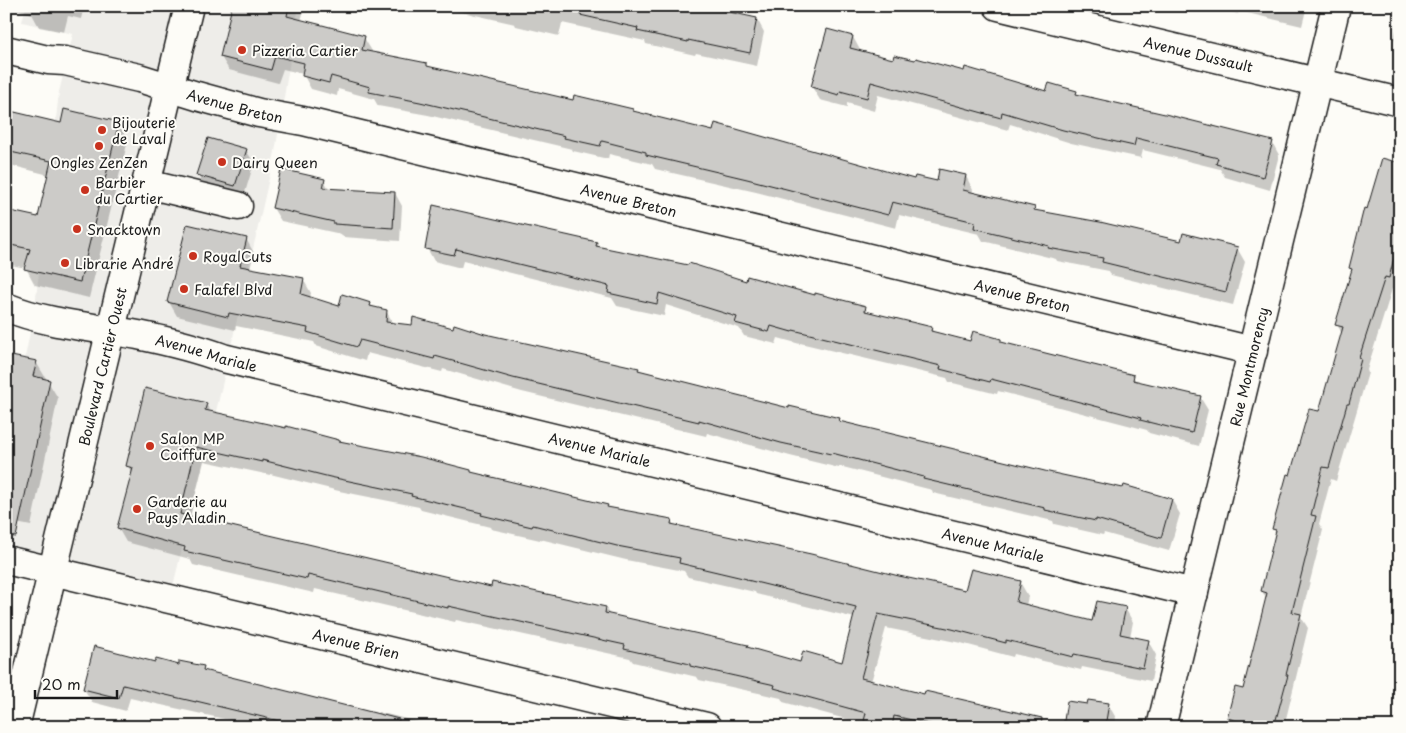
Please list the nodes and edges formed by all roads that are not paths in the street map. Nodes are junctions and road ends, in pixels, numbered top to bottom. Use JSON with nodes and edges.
{"nodes":[{"id":1,"x":190,"y":6,"type":"edge"},
{"id":2,"x":998,"y":6,"type":"edge"},
{"id":3,"x":1336,"y":6,"type":"edge"},
{"id":4,"x":6,"y":50,"type":"edge"},
{"id":5,"x":1317,"y":83,"type":"junction"},
{"id":6,"x":170,"y":88,"type":"junction"},
{"id":7,"x":1400,"y":102,"type":"edge"},
{"id":8,"x":147,"y":184,"type":"junction"},
{"id":9,"x":238,"y":206,"type":"dead end"},
{"id":10,"x":6,"y":307,"type":"edge"},
{"id":11,"x":112,"y":331,"type":"junction"},
{"id":12,"x":1253,"y":350,"type":"junction"},
{"id":13,"x":6,"y":560,"type":"edge"},
{"id":14,"x":53,"y":571,"type":"junction"},
{"id":15,"x":1194,"y":593,"type":"junction"},
{"id":16,"x":15,"y":727,"type":"edge"},
{"id":17,"x":708,"y":727,"type":"edge"},
{"id":18,"x":1161,"y":727,"type":"edge"}],
"edges":[{"from":1,"to":6,"type":"street","name":"Boulevard Cartier Ouest"},
{"from":2,"to":5,"type":"street","name":"Avenue Dussault"},
{"from":3,"to":5,"type":"street","name":"Rue Montmorency"},
{"from":4,"to":6,"type":"street","name":"Avenue Breton"},
{"from":5,"to":7,"type":"street","name":"Avenue Dussault"},
{"from":5,"to":12,"type":"street","name":"Rue Montmorency"},
{"from":6,"to":8,"type":"street","name":"Boulevard Cartier Ouest"},
{"from":6,"to":12,"type":"street","name":"Avenue Breton"},
{"from":8,"to":9,"type":"street"},
{"from":8,"to":11,"type":"street","name":"Boulevard Cartier Ouest"},
{"from":10,"to":11,"type":"street","name":"Avenue Mariale"},
{"from":11,"to":14,"type":"street","name":"Boulevard Cartier Ouest"},
{"from":11,"to":15,"type":"street","name":"Avenue Mariale"},
{"from":12,"to":15,"type":"street","name":"Rue Montmorency"},
{"from":13,"to":14,"type":"street","name":"Avenue Brien"},
{"from":14,"to":16,"type":"street","name":"Boulevard Cartier Ouest"},
{"from":14,"to":17,"type":"street","name":"Avenue Brien"},
{"from":15,"to":18,"type":"street","name":"Rue Montmorency"}]}
